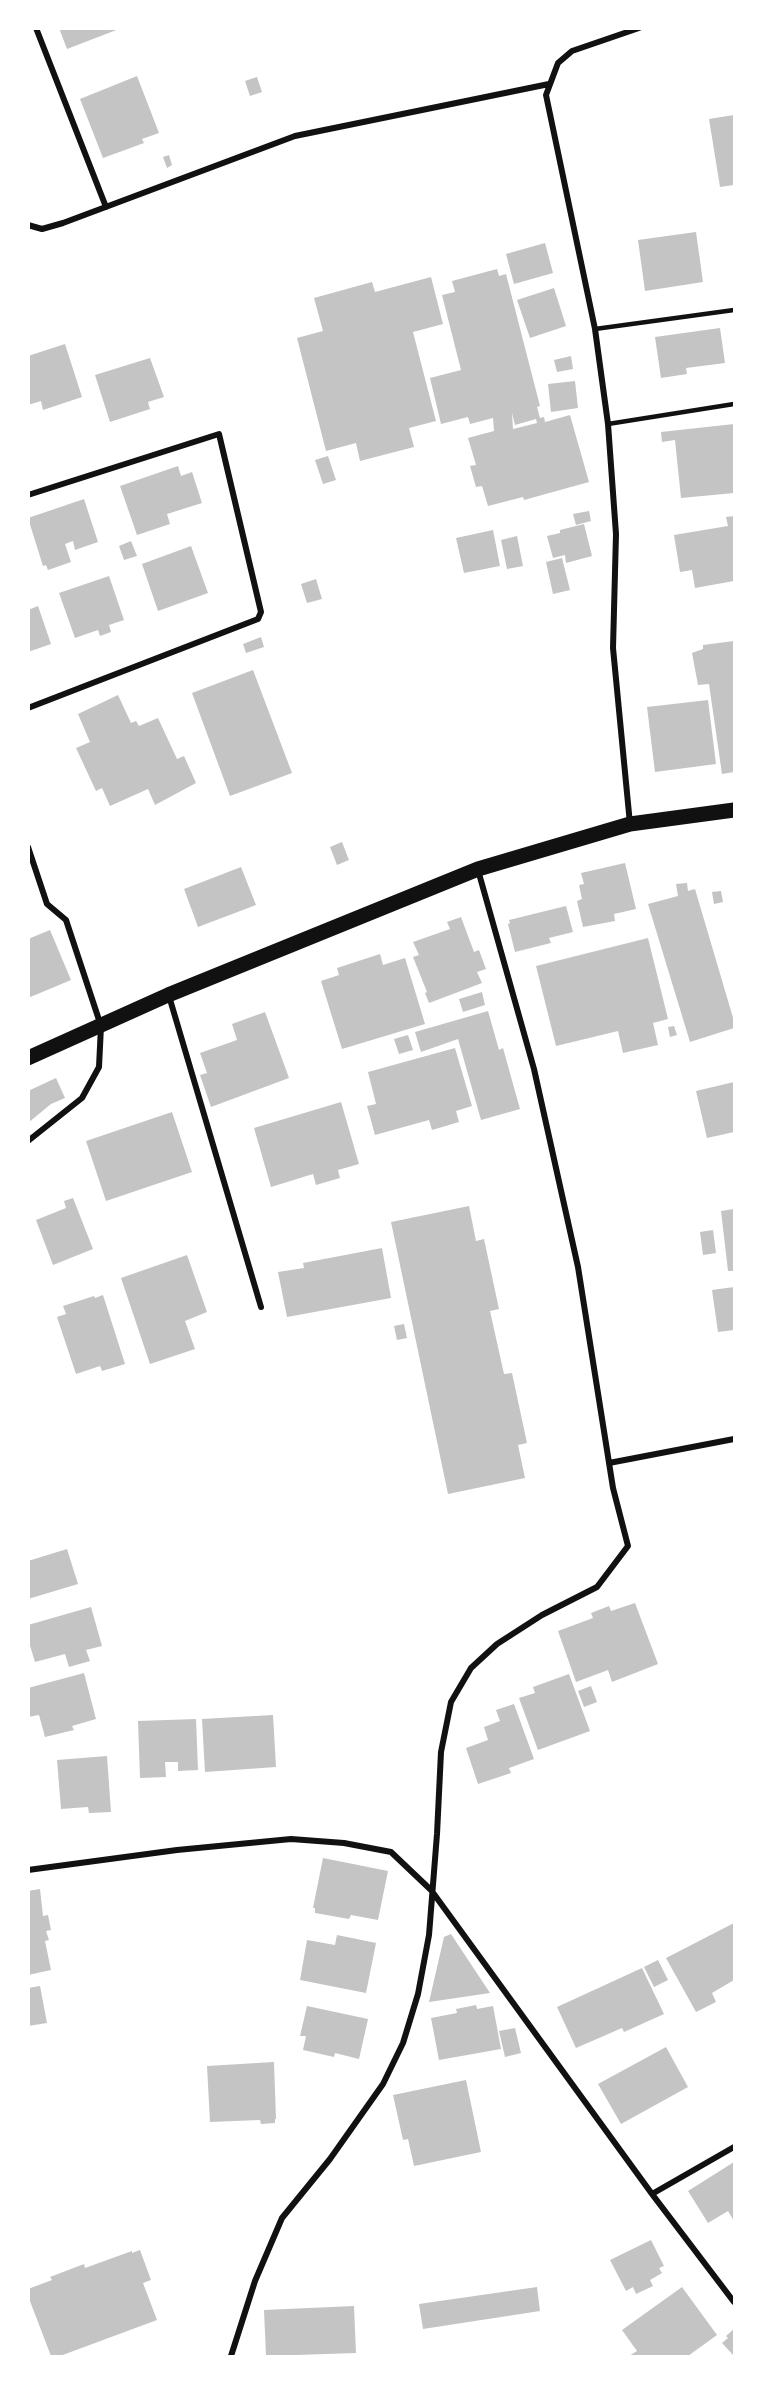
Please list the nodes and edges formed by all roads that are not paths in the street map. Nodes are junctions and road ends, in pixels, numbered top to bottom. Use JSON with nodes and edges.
{"nodes":[{"id":1,"x":36,"y":28,"type":"edge"},
{"id":2,"x":639,"y":28,"type":"edge"},
{"id":3,"x":549,"y":84,"type":"junction"},
{"id":4,"x":106,"y":207,"type":"junction"},
{"id":5,"x":28,"y":225,"type":"edge"},
{"id":6,"x":735,"y":310,"type":"edge"},
{"id":7,"x":595,"y":329,"type":"junction"},
{"id":8,"x":735,"y":404,"type":"edge"},
{"id":9,"x":608,"y":424,"type":"junction"},
{"id":10,"x":28,"y":495,"type":"edge"},
{"id":11,"x":28,"y":708,"type":"edge"},
{"id":12,"x":735,"y":810,"type":"edge"},
{"id":13,"x":630,"y":825,"type":"junction"},
{"id":14,"x":28,"y":847,"type":"edge"},
{"id":15,"x":478,"y":869,"type":"junction"},
{"id":16,"x":168,"y":995,"type":"junction"},
{"id":17,"x":101,"y":1026,"type":"junction"},
{"id":18,"x":28,"y":1058,"type":"edge"},
{"id":19,"x":28,"y":1141,"type":"edge"},
{"id":20,"x":261,"y":1307,"type":"dead end"},
{"id":21,"x":735,"y":1439,"type":"edge"},
{"id":22,"x":609,"y":1463,"type":"junction"},
{"id":23,"x":28,"y":1869,"type":"edge"},
{"id":24,"x":431,"y":1890,"type":"junction"},
{"id":25,"x":735,"y":2148,"type":"edge"},
{"id":26,"x":652,"y":2194,"type":"junction"},
{"id":27,"x":735,"y":2302,"type":"edge"},
{"id":28,"x":231,"y":2356,"type":"edge"}],
"edges":[{"from":1,"to":4,"type":"street"},
{"from":2,"to":3,"type":"street"},
{"from":3,"to":4,"type":"street"},
{"from":3,"to":7,"type":"street"},
{"from":4,"to":5,"type":"street"},
{"from":6,"to":7,"type":"lane"},
{"from":7,"to":9,"type":"street"},
{"from":8,"to":9,"type":"lane"},
{"from":9,"to":13,"type":"street"},
{"from":10,"to":11,"type":"street"},
{"from":12,"to":13,"type":"main road"},
{"from":13,"to":15,"type":"main road"},
{"from":14,"to":17,"type":"street"},
{"from":15,"to":16,"type":"main road"},
{"from":15,"to":22,"type":"street"},
{"from":16,"to":17,"type":"main road"},
{"from":16,"to":20,"type":"street"},
{"from":17,"to":18,"type":"main road"},
{"from":17,"to":19,"type":"street"},
{"from":21,"to":22,"type":"street"},
{"from":22,"to":24,"type":"street"},
{"from":23,"to":24,"type":"street"},
{"from":24,"to":26,"type":"street"},
{"from":24,"to":28,"type":"street"},
{"from":25,"to":26,"type":"street"},
{"from":26,"to":27,"type":"street"}]}
